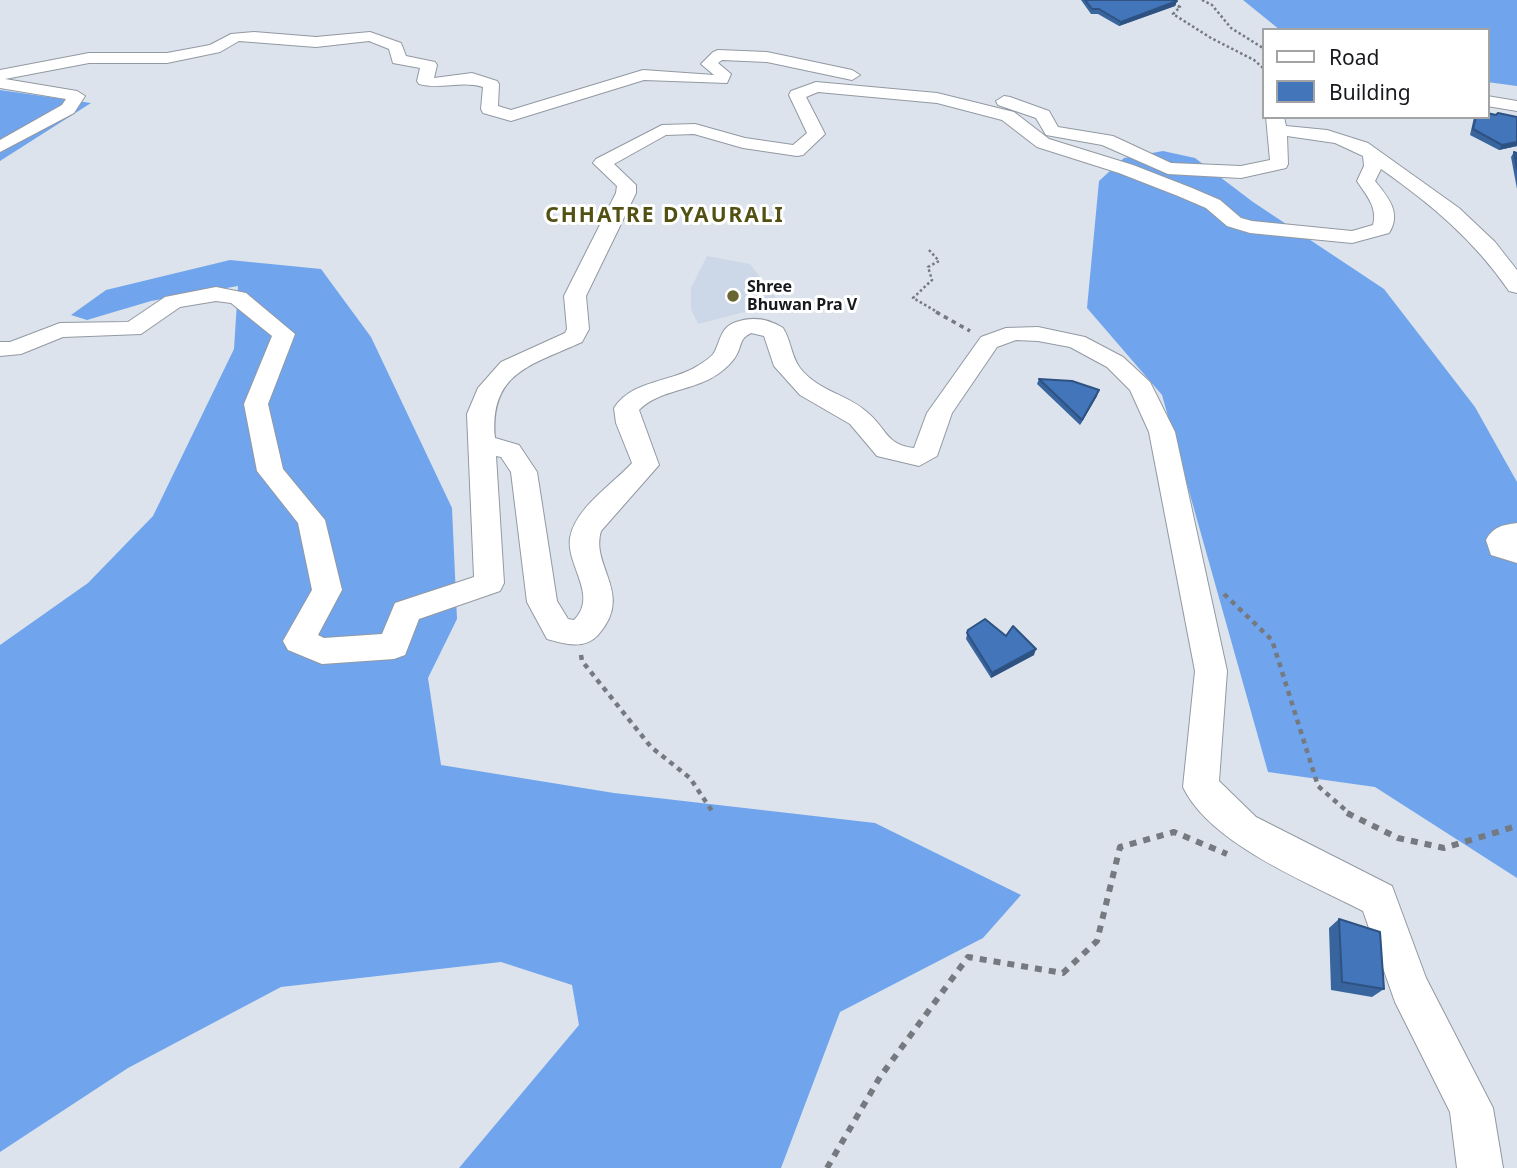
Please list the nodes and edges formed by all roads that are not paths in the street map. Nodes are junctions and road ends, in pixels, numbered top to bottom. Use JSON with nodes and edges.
{"nodes":[{"id":1,"x":0,"y":75,"type":"edge"},
{"id":2,"x":0,"y":83,"type":"edge"},
{"id":3,"x":1489,"y":102,"type":"edge"},
{"id":4,"x":1517,"y":106,"type":"edge"},
{"id":5,"x":1276,"y":124,"type":"edge"},
{"id":6,"x":0,"y":147,"type":"edge"},
{"id":7,"x":1372,"y":154,"type":"junction"},
{"id":8,"x":1517,"y":286,"type":"edge"},
{"id":9,"x":0,"y":349,"type":"edge"},
{"id":10,"x":482,"y":443,"type":"junction"},
{"id":11,"x":1517,"y":533,"type":"edge"},
{"id":12,"x":1517,"y":552,"type":"edge"},
{"id":13,"x":1480,"y":1168,"type":"edge"}],
"edges":[{"from":1,"to":5,"type":"street"},
{"from":2,"to":6,"type":"street"},
{"from":3,"to":4,"type":"street"},
{"from":5,"to":7,"type":"street"},
{"from":7,"to":8,"type":"street"},
{"from":7,"to":10,"type":"street"},
{"from":9,"to":10,"type":"street"},
{"from":10,"to":13,"type":"street"},
{"from":11,"to":12,"type":"street"}]}
